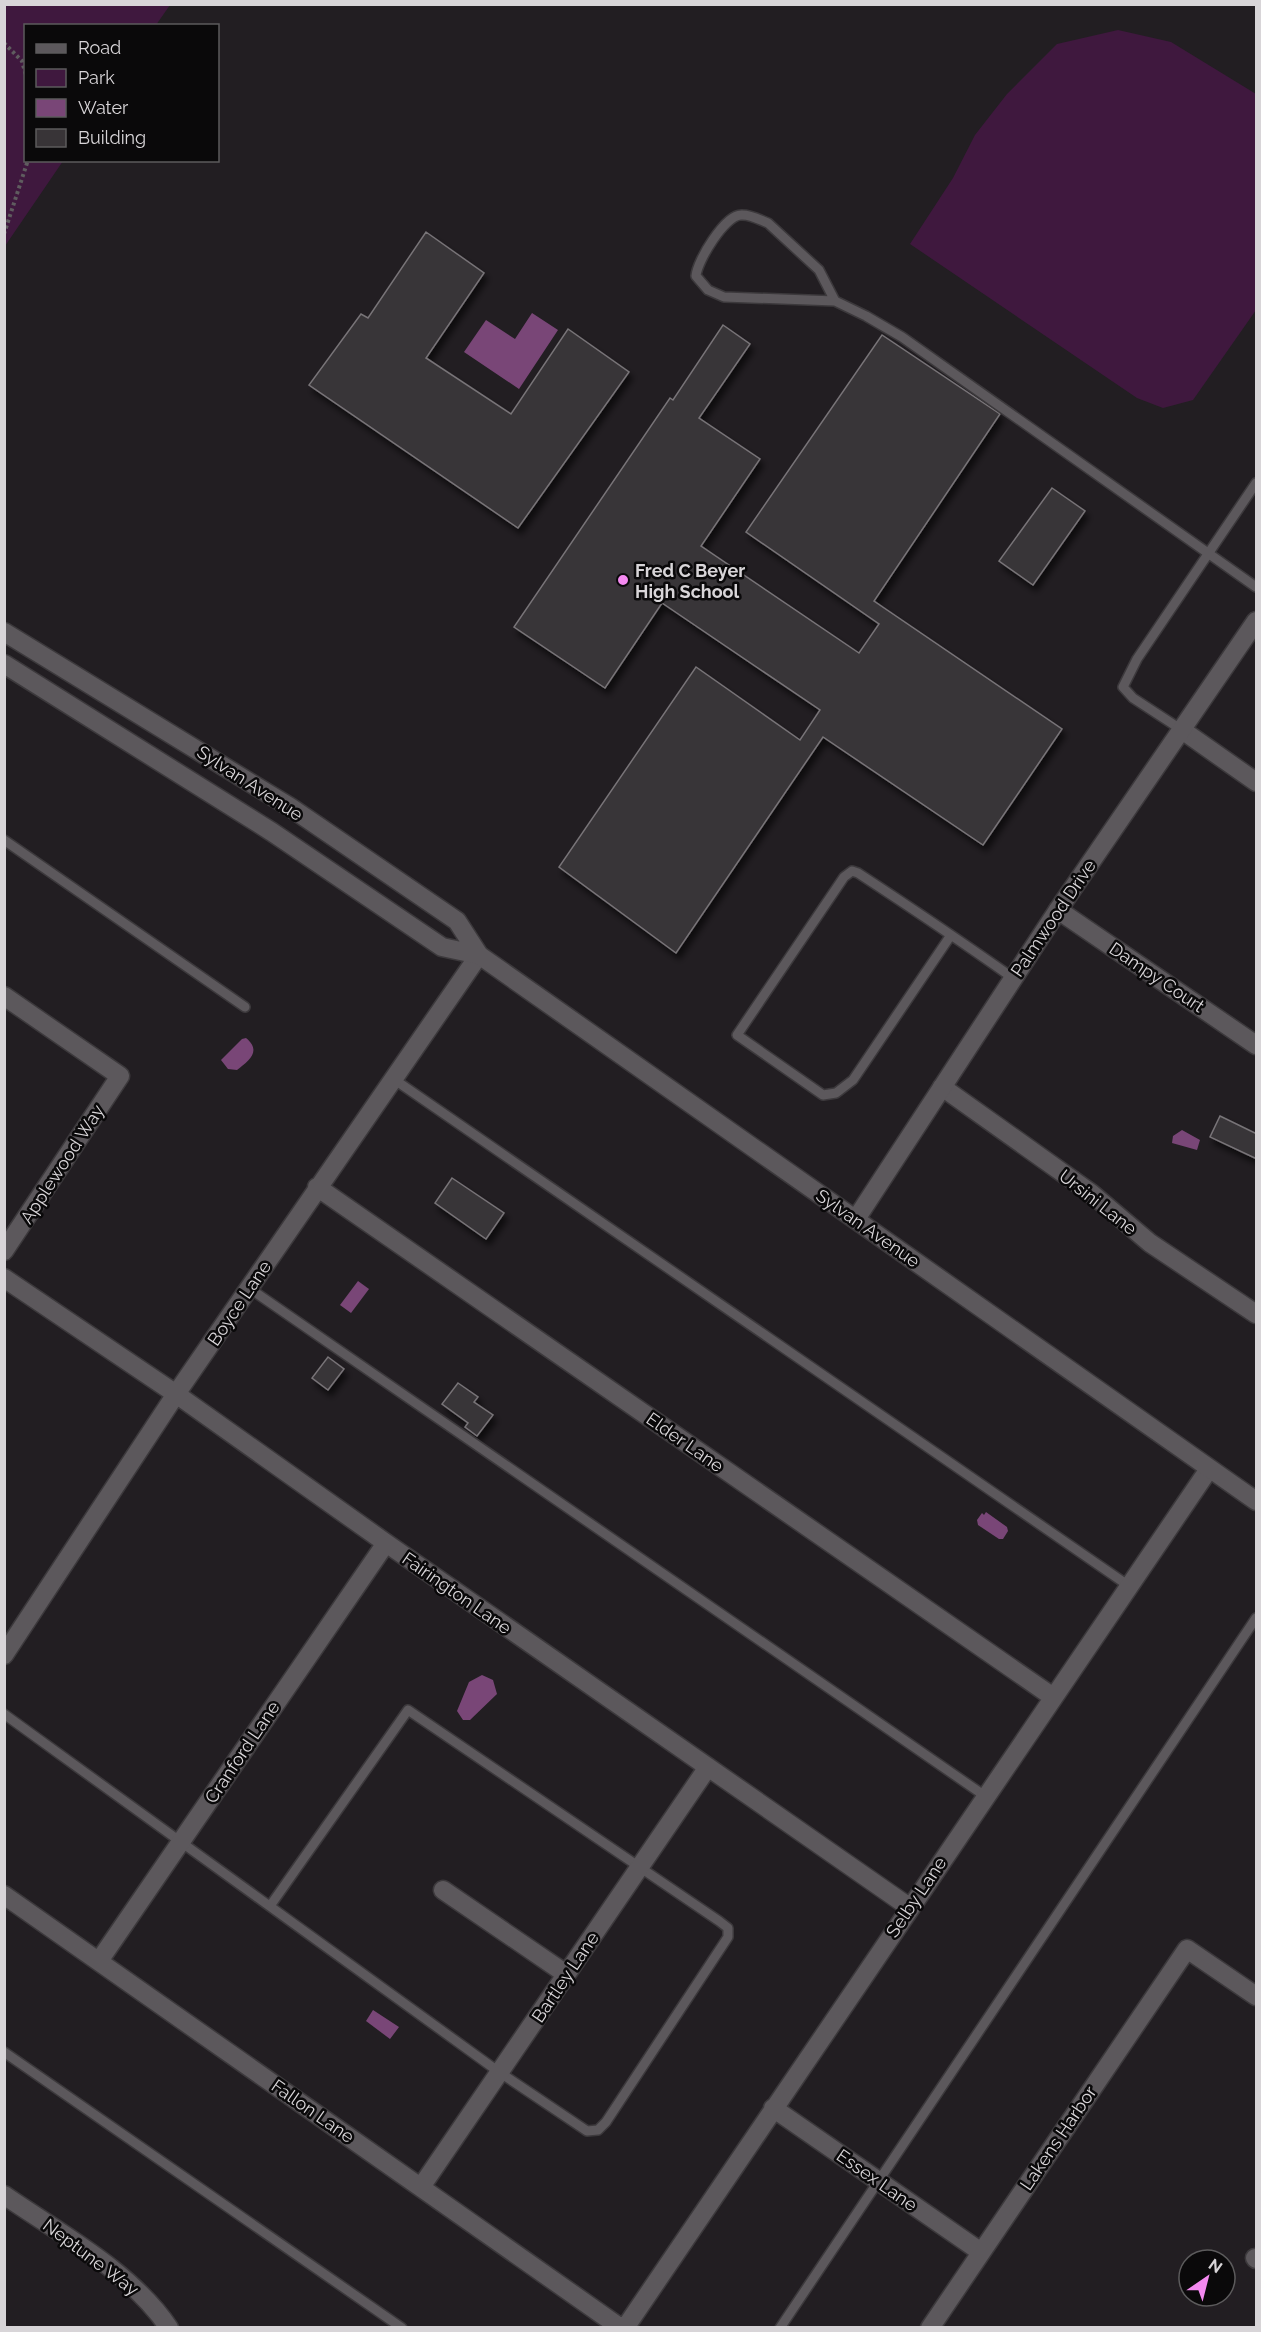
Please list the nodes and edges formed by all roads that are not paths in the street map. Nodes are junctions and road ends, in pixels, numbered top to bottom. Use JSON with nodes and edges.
{"nodes":[{"id":1,"x":835,"y":301,"type":"junction"},
{"id":2,"x":1256,"y":483,"type":"edge"},
{"id":3,"x":1209,"y":555,"type":"junction"},
{"id":4,"x":1257,"y":587,"type":"edge"},
{"id":5,"x":1257,"y":621,"type":"edge"},
{"id":6,"x":4,"y":632,"type":"edge"},
{"id":7,"x":4,"y":664,"type":"edge"},
{"id":8,"x":1182,"y":730,"type":"junction"},
{"id":9,"x":1257,"y":782,"type":"edge"},
{"id":10,"x":4,"y":840,"type":"edge"},
{"id":11,"x":1058,"y":910,"type":"junction"},
{"id":12,"x":951,"y":935,"type":"junction"},
{"id":13,"x":479,"y":955,"type":"junction"},
{"id":14,"x":1013,"y":978,"type":"junction"},
{"id":15,"x":4,"y":996,"type":"edge"},
{"id":16,"x":245,"y":1007,"type":"dead end"},
{"id":17,"x":1257,"y":1045,"type":"edge"},
{"id":18,"x":395,"y":1080,"type":"junction"},
{"id":19,"x":942,"y":1087,"type":"junction"},
{"id":20,"x":317,"y":1187,"type":"junction"},
{"id":21,"x":856,"y":1219,"type":"junction"},
{"id":22,"x":4,"y":1251,"type":"edge"},
{"id":23,"x":4,"y":1278,"type":"edge"},
{"id":24,"x":249,"y":1288,"type":"junction"},
{"id":25,"x":1257,"y":1314,"type":"edge"},
{"id":26,"x":176,"y":1394,"type":"junction"},
{"id":27,"x":1209,"y":1469,"type":"junction"},
{"id":28,"x":1257,"y":1501,"type":"edge"},
{"id":29,"x":386,"y":1543,"type":"junction"},
{"id":30,"x":1129,"y":1586,"type":"junction"},
{"id":31,"x":1257,"y":1618,"type":"edge"},
{"id":32,"x":4,"y":1655,"type":"edge"},
{"id":33,"x":1053,"y":1697,"type":"junction"},
{"id":34,"x":4,"y":1714,"type":"edge"},
{"id":35,"x":708,"y":1767,"type":"junction"},
{"id":36,"x":985,"y":1796,"type":"junction"},
{"id":37,"x":181,"y":1842,"type":"junction"},
{"id":38,"x":639,"y":1868,"type":"junction"},
{"id":39,"x":443,"y":1890,"type":"dead end"},
{"id":40,"x":4,"y":1895,"type":"edge"},
{"id":41,"x":270,"y":1906,"type":"junction"},
{"id":42,"x":909,"y":1907,"type":"junction"},
{"id":43,"x":99,"y":1961,"type":"junction"},
{"id":44,"x":567,"y":1974,"type":"junction"},
{"id":45,"x":1257,"y":1996,"type":"edge"},
{"id":46,"x":4,"y":2052,"type":"edge"},
{"id":47,"x":499,"y":2072,"type":"junction"},
{"id":48,"x":773,"y":2108,"type":"junction"},
{"id":49,"x":880,"y":2181,"type":"junction"},
{"id":50,"x":421,"y":2187,"type":"junction"},
{"id":51,"x":4,"y":2195,"type":"edge"},
{"id":52,"x":981,"y":2252,"type":"junction"},
{"id":53,"x":170,"y":2328,"type":"edge"},
{"id":54,"x":402,"y":2328,"type":"edge"},
{"id":55,"x":623,"y":2328,"type":"edge"},
{"id":56,"x":780,"y":2328,"type":"edge"},
{"id":57,"x":930,"y":2328,"type":"edge"}],
"edges":[{"from":1,"to":1,"type":"lane"},
{"from":1,"to":3,"type":"lane"},
{"from":2,"to":3,"type":"lane"},
{"from":3,"to":4,"type":"lane"},
{"from":3,"to":8,"type":"lane"},
{"from":5,"to":8,"type":"street","name":"Palmwood Drive"},
{"from":6,"to":13,"type":"street","name":"Sylvan Avenue"},
{"from":7,"to":13,"type":"street","name":"Sylvan Avenue"},
{"from":8,"to":9,"type":"street"},
{"from":8,"to":11,"type":"street","name":"Palmwood Drive"},
{"from":10,"to":16,"type":"lane"},
{"from":11,"to":14,"type":"street","name":"Palmwood Drive"},
{"from":11,"to":17,"type":"street","name":"Dampy Court"},
{"from":12,"to":12,"type":"lane"},
{"from":12,"to":14,"type":"lane"},
{"from":13,"to":18,"type":"street","name":"Boyce Lane"},
{"from":13,"to":21,"type":"street","name":"Sylvan Avenue"},
{"from":14,"to":19,"type":"street","name":"Palmwood Drive"},
{"from":15,"to":22,"type":"street","name":"Applewood Way"},
{"from":18,"to":20,"type":"street","name":"Boyce Lane"},
{"from":18,"to":30,"type":"lane"},
{"from":19,"to":21,"type":"street","name":"Palmwood Drive"},
{"from":19,"to":25,"type":"street","name":"Ursini Lane"},
{"from":20,"to":24,"type":"street","name":"Boyce Lane"},
{"from":20,"to":33,"type":"street","name":"Elder Lane"},
{"from":21,"to":27,"type":"street","name":"Sylvan Avenue"},
{"from":23,"to":26,"type":"street","name":"Fairington Lane"},
{"from":24,"to":26,"type":"street","name":"Boyce Lane"},
{"from":24,"to":36,"type":"lane"},
{"from":26,"to":29,"type":"street","name":"Fairington Lane"},
{"from":26,"to":32,"type":"street","name":"Boyce Lane"},
{"from":27,"to":28,"type":"street","name":"Sylvan Avenue"},
{"from":27,"to":30,"type":"street","name":"Selby Lane"},
{"from":29,"to":35,"type":"street","name":"Fairington Lane"},
{"from":29,"to":37,"type":"street","name":"Cranford Lane"},
{"from":30,"to":33,"type":"street","name":"Selby Lane"},
{"from":31,"to":49,"type":"lane"},
{"from":33,"to":36,"type":"street","name":"Selby Lane"},
{"from":34,"to":37,"type":"lane"},
{"from":35,"to":38,"type":"street","name":"Bartley Lane"},
{"from":35,"to":42,"type":"street","name":"Fairington Lane"},
{"from":36,"to":42,"type":"street","name":"Selby Lane"},
{"from":37,"to":41,"type":"lane"},
{"from":37,"to":43,"type":"street","name":"Cranford Lane"},
{"from":38,"to":41,"type":"lane"},
{"from":38,"to":44,"type":"street","name":"Bartley Lane"},
{"from":38,"to":47,"type":"lane"},
{"from":39,"to":44,"type":"street"},
{"from":40,"to":43,"type":"street","name":"Fallon Lane"},
{"from":41,"to":47,"type":"lane"},
{"from":42,"to":48,"type":"street","name":"Selby Lane"},
{"from":43,"to":50,"type":"street","name":"Fallon Lane"},
{"from":44,"to":47,"type":"street","name":"Bartley Lane"},
{"from":45,"to":52,"type":"street","name":"Lakens Harbor"},
{"from":46,"to":54,"type":"lane"},
{"from":47,"to":50,"type":"street","name":"Bartley Lane"},
{"from":48,"to":49,"type":"street","name":"Essex Lane"},
{"from":48,"to":55,"type":"street","name":"Selby Lane"},
{"from":49,"to":52,"type":"street","name":"Essex Lane"},
{"from":49,"to":56,"type":"lane"},
{"from":50,"to":55,"type":"street","name":"Fallon Lane"},
{"from":51,"to":53,"type":"street","name":"Neptune Way"},
{"from":52,"to":57,"type":"street","name":"Lakens Harbor"}]}
